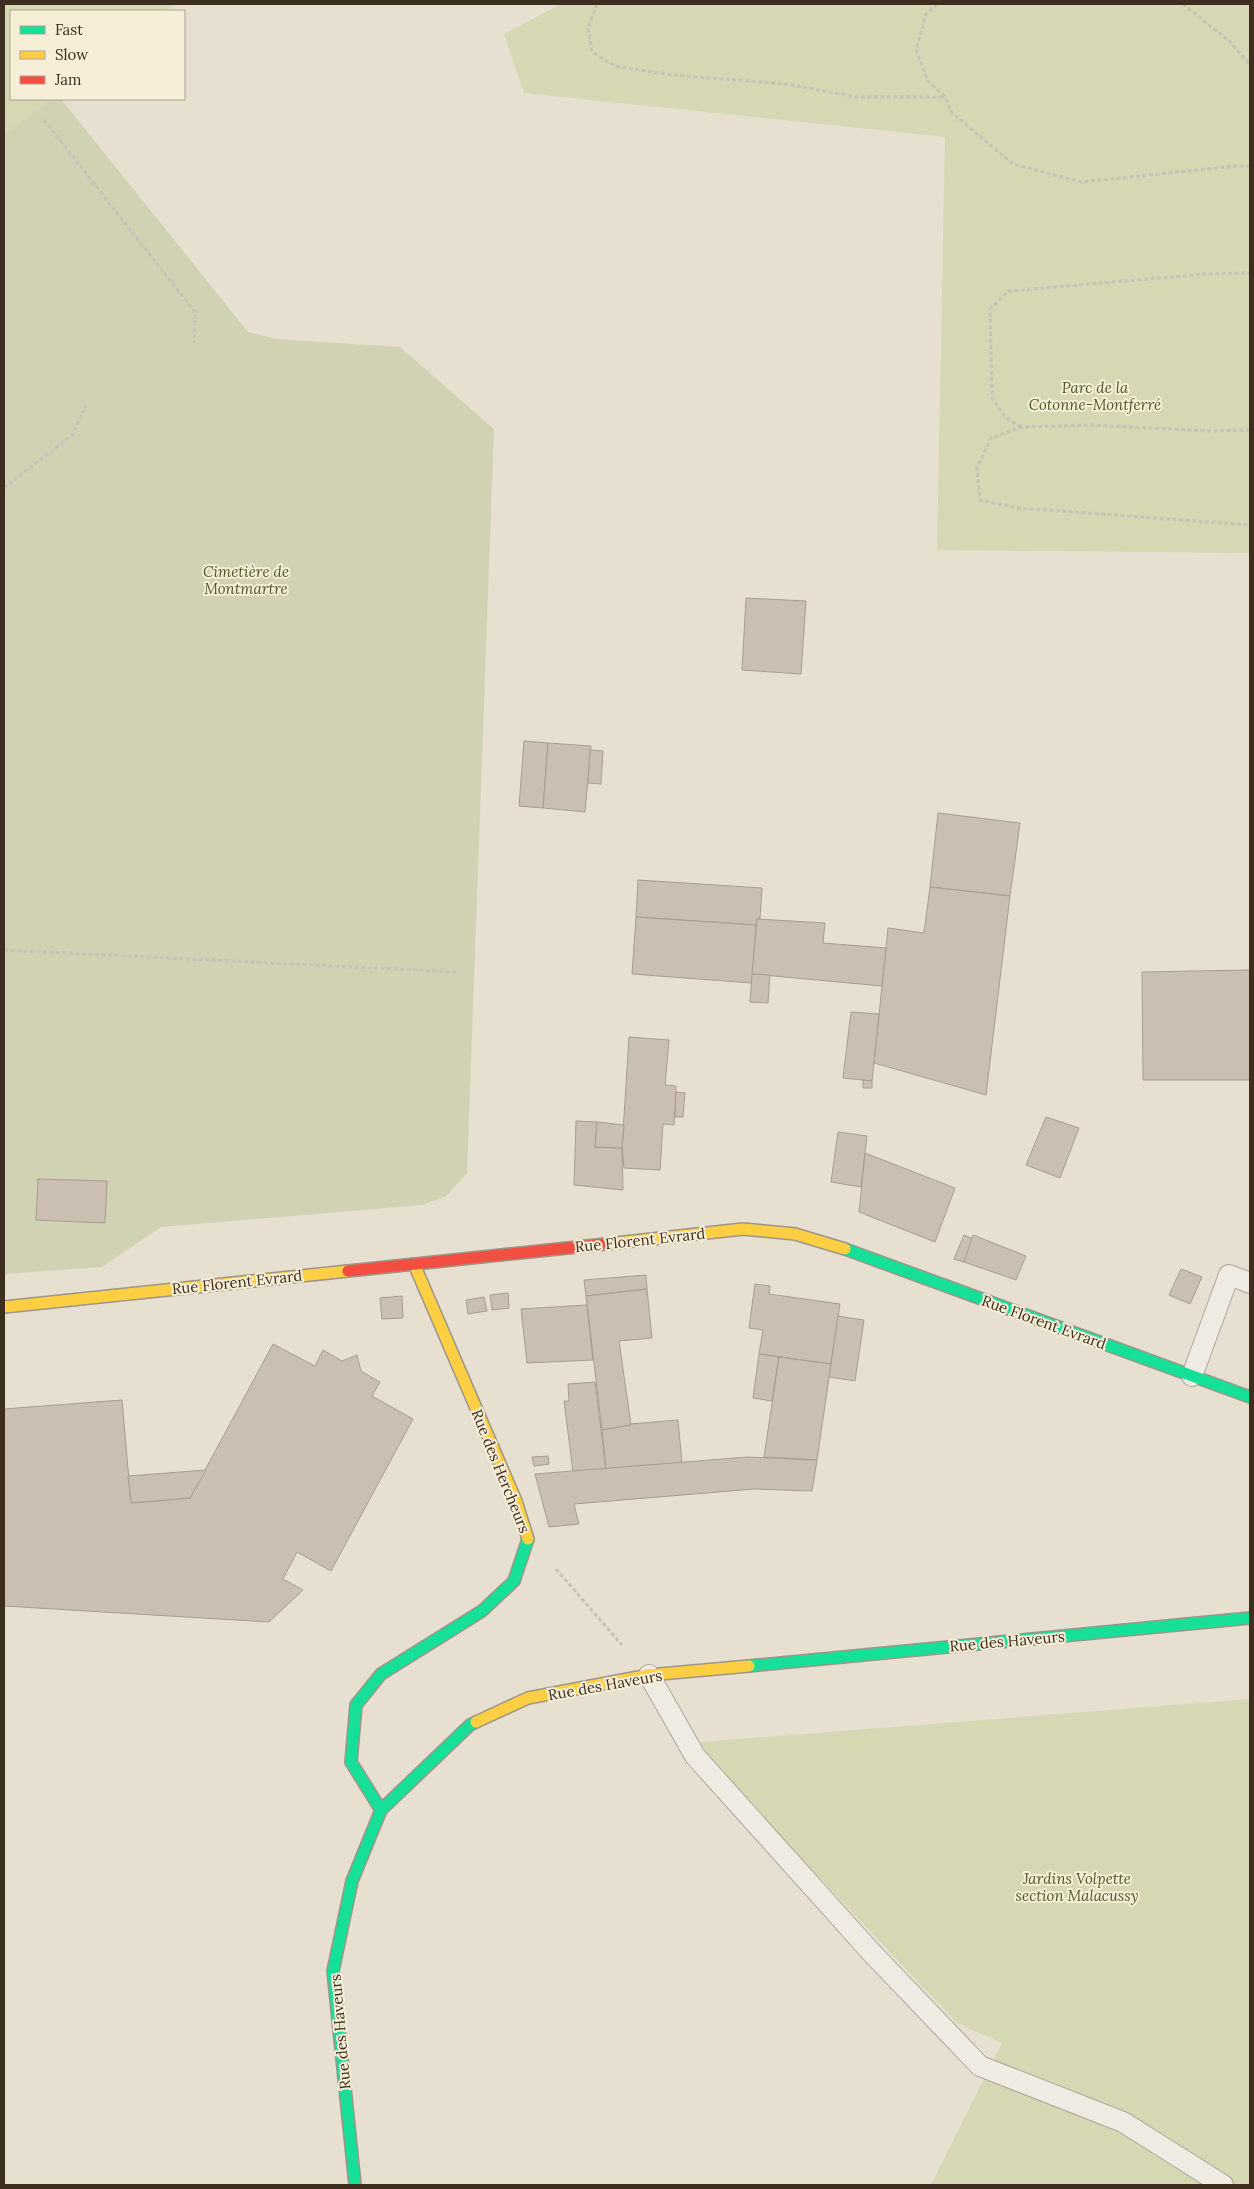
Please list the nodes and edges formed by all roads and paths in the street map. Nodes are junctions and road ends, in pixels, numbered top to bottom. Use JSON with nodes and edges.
{"nodes":[{"id":1,"x":597,"y":4,"type":"edge"},
{"id":2,"x":937,"y":4,"type":"edge"},
{"id":3,"x":1183,"y":4,"type":"edge"},
{"id":4,"x":1250,"y":65,"type":"edge"},
{"id":5,"x":945,"y":96,"type":"junction"},
{"id":6,"x":44,"y":120,"type":"dead end"},
{"id":7,"x":1250,"y":166,"type":"edge"},
{"id":8,"x":1250,"y":273,"type":"edge"},
{"id":9,"x":194,"y":344,"type":"dead end"},
{"id":10,"x":86,"y":406,"type":"dead end"},
{"id":11,"x":1022,"y":428,"type":"junction"},
{"id":12,"x":1250,"y":430,"type":"edge"},
{"id":13,"x":4,"y":488,"type":"edge"},
{"id":14,"x":1250,"y":525,"type":"edge"},
{"id":15,"x":4,"y":950,"type":"edge"},
{"id":16,"x":456,"y":972,"type":"dead end"},
{"id":17,"x":414,"y":1264,"type":"junction"},
{"id":18,"x":1250,"y":1283,"type":"edge"},
{"id":19,"x":4,"y":1307,"type":"edge"},
{"id":20,"x":1192,"y":1376,"type":"junction"},
{"id":21,"x":1250,"y":1397,"type":"edge"},
{"id":22,"x":529,"y":1538,"type":"junction"},
{"id":23,"x":1250,"y":1618,"type":"edge"},
{"id":24,"x":649,"y":1675,"type":"junction"},
{"id":25,"x":381,"y":1810,"type":"junction"},
{"id":26,"x":354,"y":2185,"type":"edge"},
{"id":27,"x":1223,"y":2185,"type":"edge"}],
"edges":[{"from":1,"to":5,"type":"path"},
{"from":2,"to":5,"type":"path"},
{"from":3,"to":4,"type":"path"},
{"from":5,"to":7,"type":"path"},
{"from":6,"to":9,"type":"path"},
{"from":8,"to":11,"type":"path"},
{"from":10,"to":13,"type":"path"},
{"from":11,"to":12,"type":"path"},
{"from":11,"to":14,"type":"path"},
{"from":15,"to":16,"type":"path"},
{"from":17,"to":19,"type":"street","name":"Rue Florent Evrard"},
{"from":17,"to":20,"type":"street","name":"Rue Florent Evrard"},
{"from":17,"to":22,"type":"street","name":"Rue des Hercheurs"},
{"from":18,"to":20,"type":"lane"},
{"from":20,"to":21,"type":"street","name":"Rue Florent Evrard"},
{"from":22,"to":24,"type":"path"},
{"from":22,"to":25,"type":"street","name":"Rue des Hercheurs"},
{"from":23,"to":24,"type":"street","name":"Rue des Haveurs"},
{"from":24,"to":25,"type":"street","name":"Rue des Haveurs"},
{"from":24,"to":27,"type":"lane"},
{"from":25,"to":26,"type":"street","name":"Rue des Haveurs"}]}
